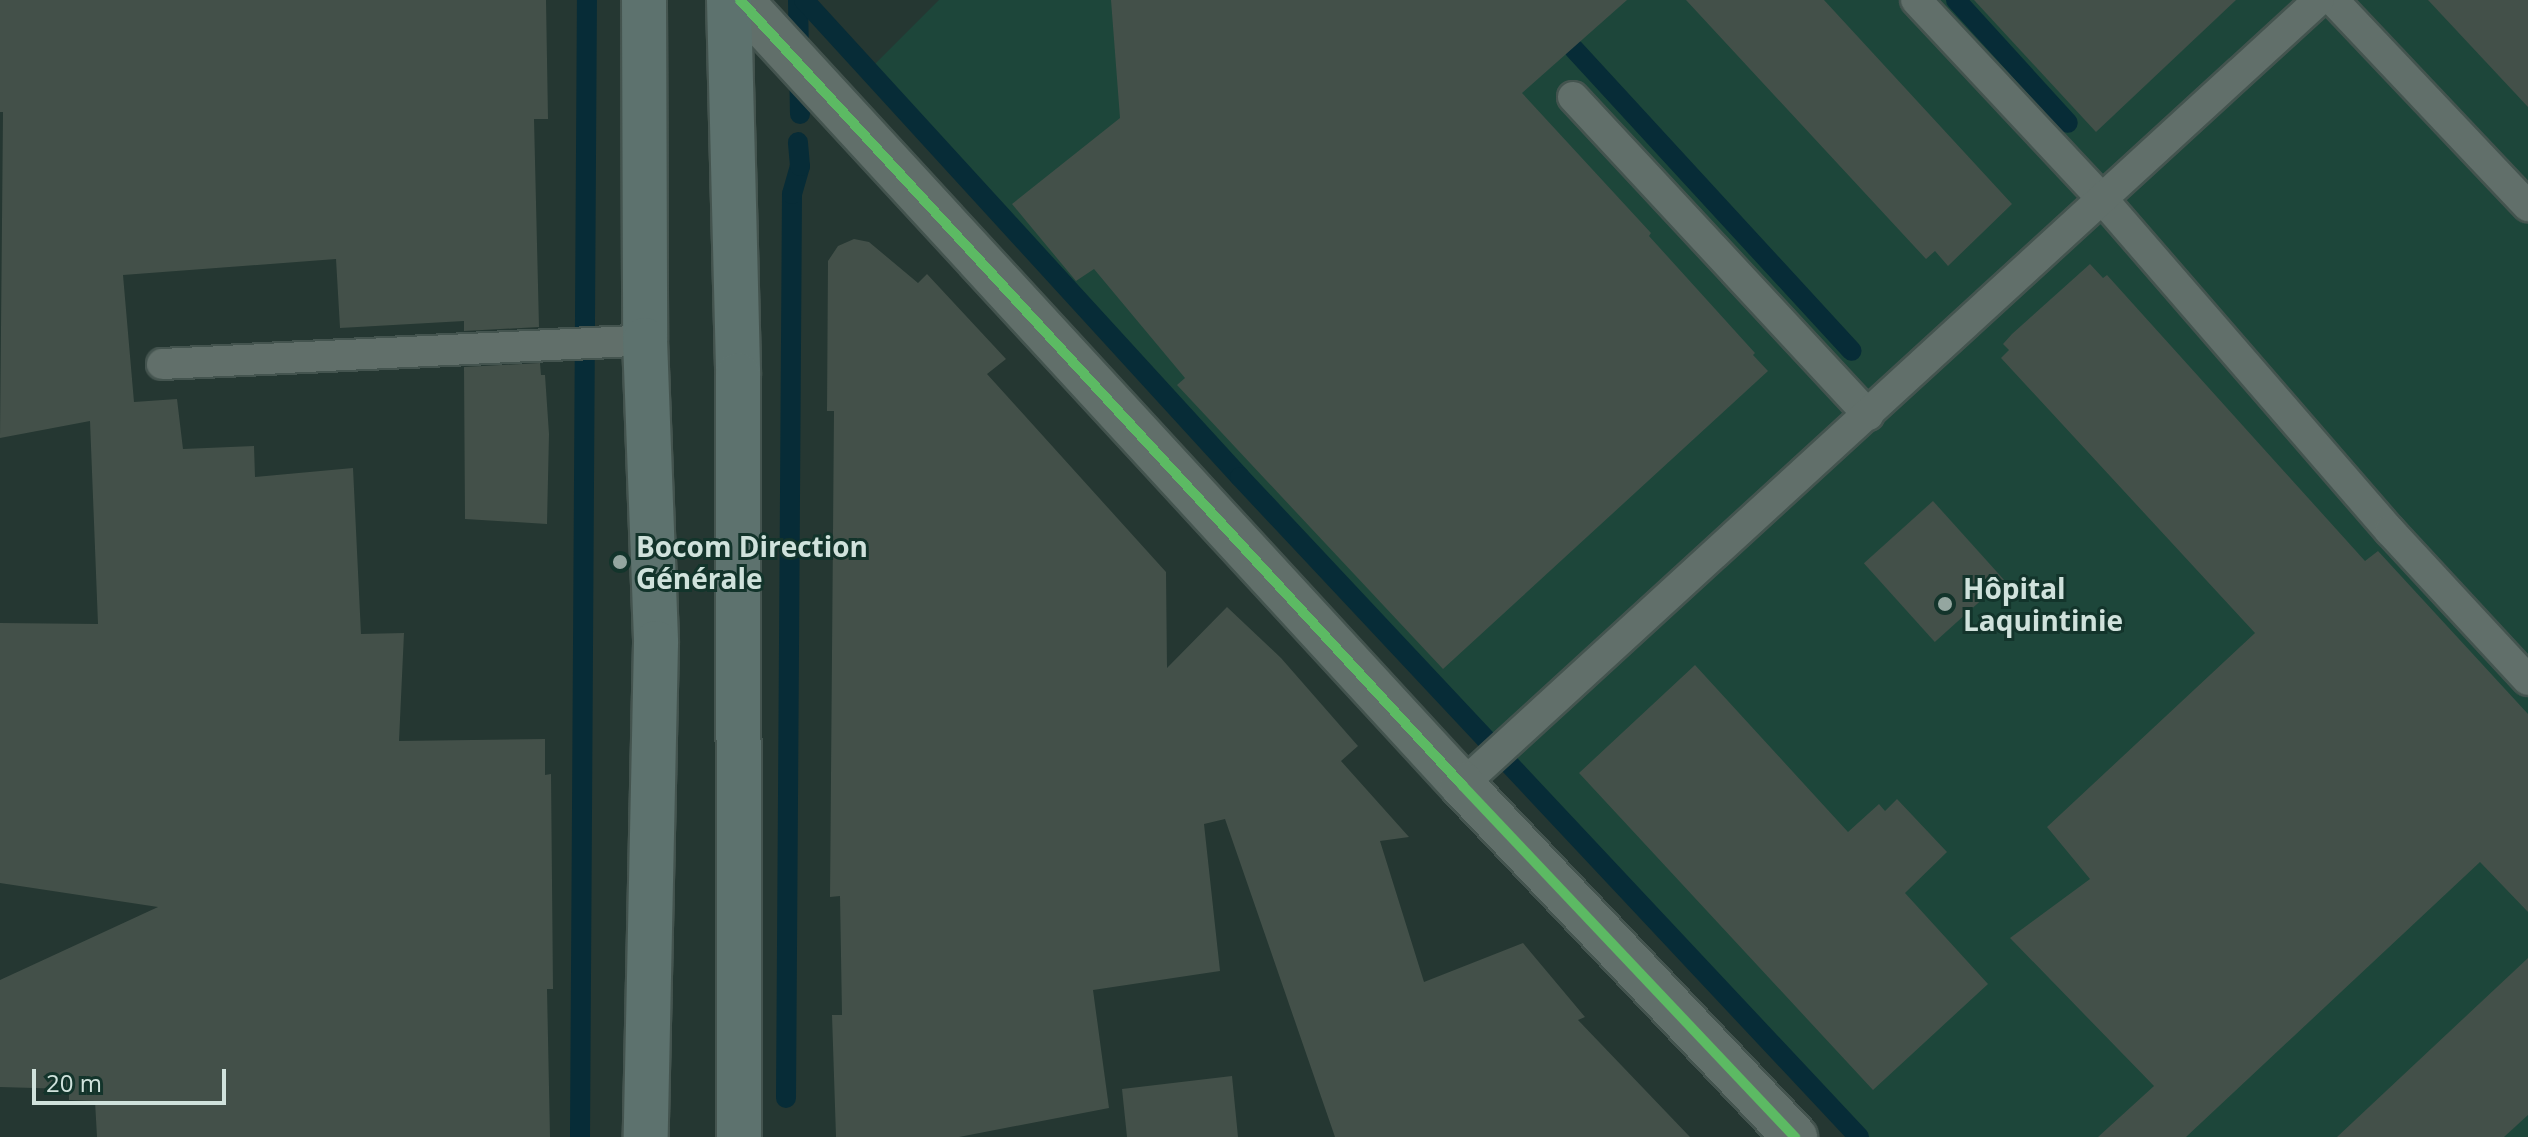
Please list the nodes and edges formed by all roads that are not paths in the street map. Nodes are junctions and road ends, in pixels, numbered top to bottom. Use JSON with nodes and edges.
{"nodes":[{"id":1,"x":644,"y":0,"type":"edge"},
{"id":2,"x":729,"y":0,"type":"edge"},
{"id":3,"x":740,"y":0,"type":"edge"},
{"id":4,"x":1916,"y":0,"type":"edge"},
{"id":5,"x":2319,"y":0,"type":"edge"},
{"id":6,"x":2333,"y":0,"type":"edge"},
{"id":7,"x":1573,"y":97,"type":"dead end"},
{"id":8,"x":2104,"y":201,"type":"junction"},
{"id":9,"x":2528,"y":206,"type":"edge"},
{"id":10,"x":645,"y":340,"type":"junction"},
{"id":11,"x":162,"y":364,"type":"dead end"},
{"id":12,"x":1869,"y":415,"type":"junction"},
{"id":13,"x":2528,"y":680,"type":"edge"},
{"id":14,"x":1462,"y":785,"type":"junction"},
{"id":15,"x":646,"y":1137,"type":"edge"},
{"id":16,"x":739,"y":1137,"type":"edge"},
{"id":17,"x":1795,"y":1137,"type":"edge"}],
"edges":[{"from":1,"to":10,"type":"main road"},
{"from":2,"to":16,"type":"main road"},
{"from":3,"to":14,"type":"street"},
{"from":4,"to":8,"type":"lane"},
{"from":5,"to":8,"type":"lane"},
{"from":6,"to":9,"type":"lane"},
{"from":7,"to":12,"type":"lane"},
{"from":8,"to":12,"type":"lane"},
{"from":8,"to":13,"type":"lane"},
{"from":10,"to":11,"type":"lane"},
{"from":10,"to":15,"type":"main road"},
{"from":12,"to":14,"type":"lane"},
{"from":14,"to":17,"type":"street"}]}
